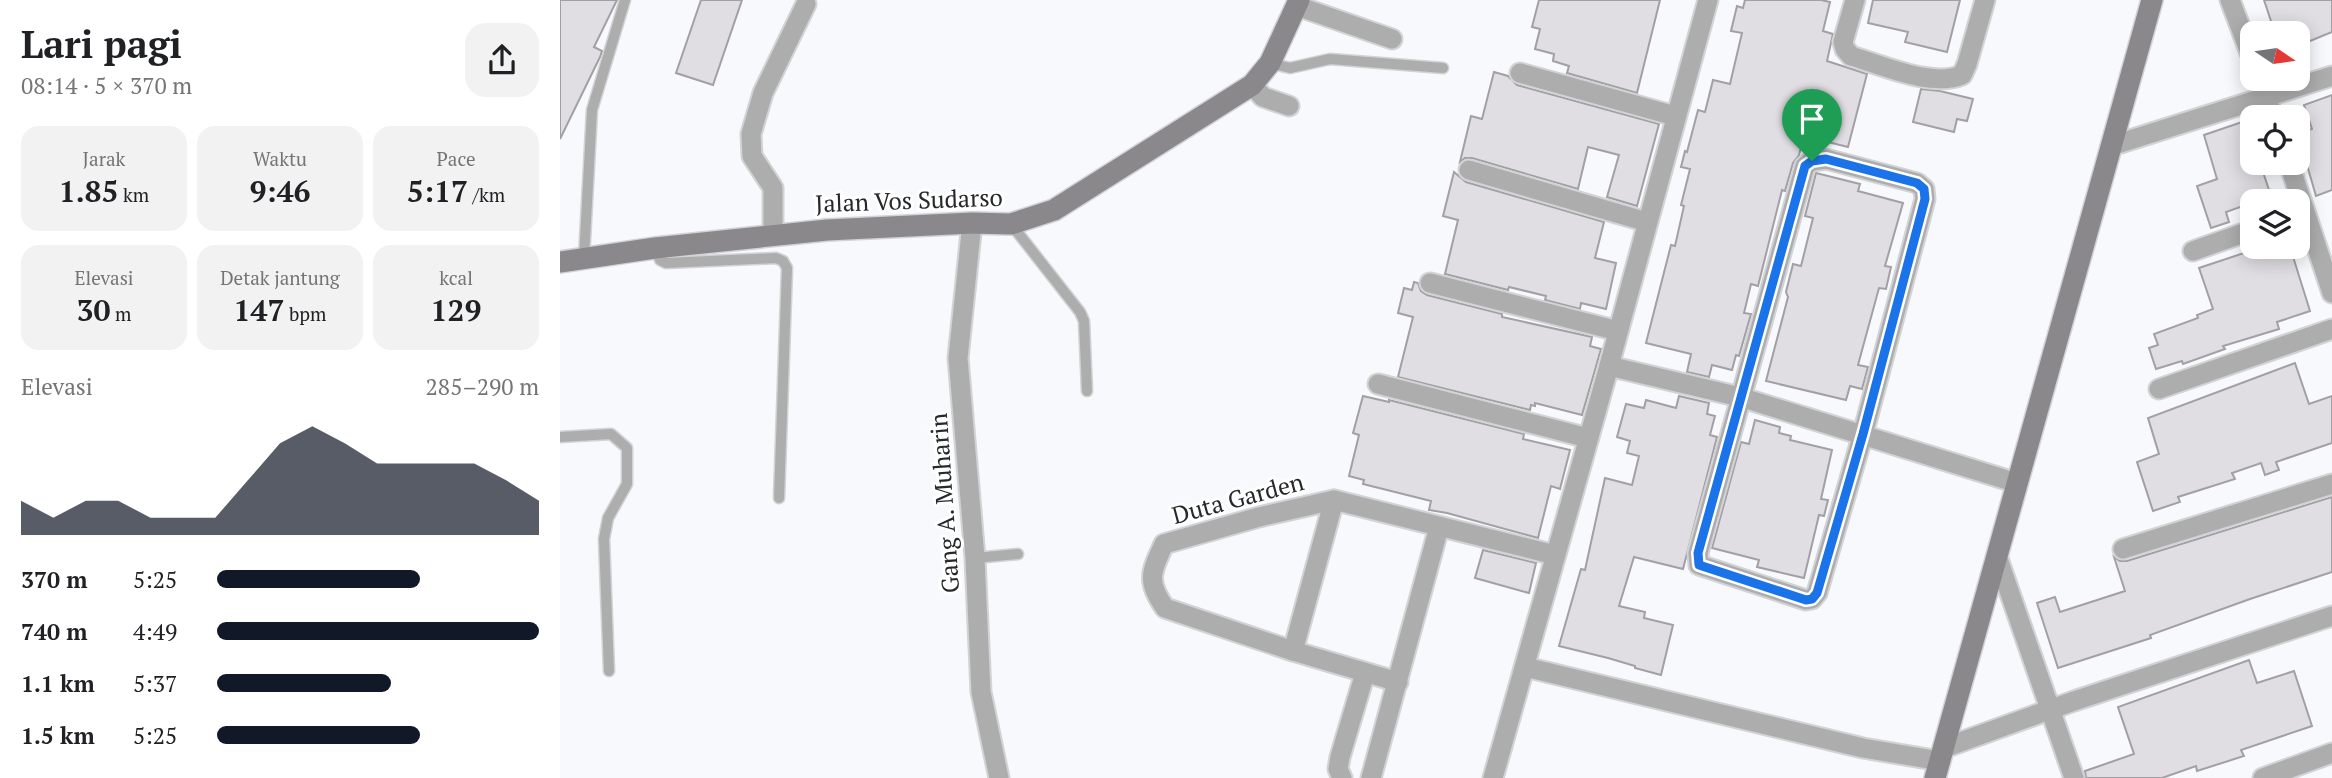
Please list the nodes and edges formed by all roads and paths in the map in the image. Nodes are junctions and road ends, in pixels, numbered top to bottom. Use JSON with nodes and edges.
{"nodes":[{"id":1,"x":625,"y":0,"type":"edge"},
{"id":2,"x":1855,"y":0,"type":"edge"},
{"id":3,"x":1984,"y":0,"type":"edge"},
{"id":4,"x":2152,"y":0,"type":"edge"},
{"id":5,"x":2230,"y":0,"type":"edge"},
{"id":6,"x":1703,"y":1,"type":"edge"},
{"id":7,"x":1298,"y":3,"type":"edge"},
{"id":8,"x":806,"y":4,"type":"dead end"},
{"id":9,"x":2240,"y":26,"type":"edge"},
{"id":10,"x":1392,"y":39,"type":"dead end"},
{"id":11,"x":1270,"y":63,"type":"junction"},
{"id":12,"x":1443,"y":68,"type":"dead end"},
{"id":13,"x":1520,"y":73,"type":"dead end"},
{"id":14,"x":2332,"y":76,"type":"edge"},
{"id":15,"x":2310,"y":80,"type":"edge"},
{"id":16,"x":1252,"y":85,"type":"junction"},
{"id":17,"x":2255,"y":91,"type":"edge"},
{"id":18,"x":1289,"y":106,"type":"dead end"},
{"id":19,"x":1675,"y":116,"type":"junction"},
{"id":20,"x":2111,"y":146,"type":"junction"},
{"id":21,"x":1469,"y":170,"type":"dead end"},
{"id":22,"x":1647,"y":222,"type":"junction"},
{"id":23,"x":972,"y":223,"type":"junction"},
{"id":24,"x":1011,"y":224,"type":"junction"},
{"id":25,"x":2240,"y":234,"type":"edge"},
{"id":26,"x":773,"y":235,"type":"junction"},
{"id":27,"x":2310,"y":236,"type":"edge"},
{"id":28,"x":655,"y":248,"type":"junction"},
{"id":29,"x":2193,"y":251,"type":"dead end"},
{"id":30,"x":584,"y":258,"type":"junction"},
{"id":31,"x":560,"y":262,"type":"edge"},
{"id":32,"x":1430,"y":283,"type":"dead end"},
{"id":33,"x":2332,"y":293,"type":"edge"},
{"id":34,"x":2332,"y":329,"type":"edge"},
{"id":35,"x":1618,"y":331,"type":"junction"},
{"id":36,"x":1609,"y":366,"type":"junction"},
{"id":37,"x":1378,"y":384,"type":"dead end"},
{"id":38,"x":2159,"y":389,"type":"dead end"},
{"id":39,"x":1087,"y":391,"type":"dead end"},
{"id":40,"x":1740,"y":397,"type":"junction"},
{"id":41,"x":1863,"y":434,"type":"junction"},
{"id":42,"x":560,"y":437,"type":"edge"},
{"id":43,"x":1588,"y":438,"type":"junction"},
{"id":44,"x":2017,"y":483,"type":"junction"},
{"id":45,"x":2332,"y":484,"type":"edge"},
{"id":46,"x":779,"y":498,"type":"dead end"},
{"id":47,"x":1334,"y":500,"type":"junction"},
{"id":48,"x":1439,"y":527,"type":"junction"},
{"id":49,"x":2123,"y":549,"type":"dead end"},
{"id":50,"x":1018,"y":554,"type":"dead end"},
{"id":51,"x":1555,"y":555,"type":"junction"},
{"id":52,"x":1997,"y":556,"type":"junction"},
{"id":53,"x":975,"y":558,"type":"junction"},
{"id":54,"x":2332,"y":616,"type":"edge"},
{"id":55,"x":1293,"y":651,"type":"junction"},
{"id":56,"x":1525,"y":667,"type":"junction"},
{"id":57,"x":609,"y":671,"type":"dead end"},
{"id":58,"x":1365,"y":673,"type":"junction"},
{"id":59,"x":1398,"y":682,"type":"junction"},
{"id":60,"x":2050,"y":710,"type":"junction"},
{"id":61,"x":2332,"y":753,"type":"edge"},
{"id":62,"x":1940,"y":762,"type":"edge"},
{"id":63,"x":999,"y":778,"type":"edge"},
{"id":64,"x":1342,"y":778,"type":"edge"},
{"id":65,"x":1371,"y":778,"type":"edge"},
{"id":66,"x":1493,"y":778,"type":"edge"},
{"id":67,"x":2074,"y":778,"type":"edge"},
{"id":68,"x":2263,"y":778,"type":"edge"}],
"edges":[{"from":1,"to":30,"type":"lane"},
{"from":2,"to":3,"type":"street"},
{"from":4,"to":20,"type":"street"},
{"from":5,"to":9,"type":"street"},
{"from":6,"to":19,"type":"street"},
{"from":7,"to":10,"type":"street"},
{"from":7,"to":11,"type":"street","name":"Jalan Vos Sudarso"},
{"from":8,"to":26,"type":"street"},
{"from":11,"to":12,"type":"lane"},
{"from":11,"to":16,"type":"street","name":"Jalan Vos Sudarso"},
{"from":13,"to":19,"type":"street"},
{"from":14,"to":15,"type":"street"},
{"from":16,"to":18,"type":"street"},
{"from":16,"to":24,"type":"street","name":"Jalan Vos Sudarso"},
{"from":17,"to":20,"type":"street"},
{"from":19,"to":22,"type":"street"},
{"from":20,"to":44,"type":"street"},
{"from":21,"to":22,"type":"street"},
{"from":22,"to":35,"type":"street"},
{"from":23,"to":24,"type":"street","name":"Jalan Vos Sudarso"},
{"from":23,"to":26,"type":"street","name":"Jalan Vos Sudarso"},
{"from":23,"to":53,"type":"street","name":"Gang A. Muharin"},
{"from":24,"to":39,"type":"lane"},
{"from":25,"to":29,"type":"street"},
{"from":26,"to":28,"type":"street","name":"Jalan Vos Sudarso"},
{"from":27,"to":33,"type":"street"},
{"from":28,"to":30,"type":"street","name":"Jalan Vos Sudarso"},
{"from":28,"to":46,"type":"lane"},
{"from":30,"to":31,"type":"street","name":"Jalan Vos Sudarso"},
{"from":32,"to":35,"type":"street"},
{"from":34,"to":38,"type":"street"},
{"from":35,"to":36,"type":"street"},
{"from":36,"to":40,"type":"street"},
{"from":36,"to":43,"type":"street"},
{"from":37,"to":43,"type":"street"},
{"from":40,"to":41,"type":"street"},
{"from":40,"to":41,"type":"street"},
{"from":40,"to":41,"type":"street"},
{"from":41,"to":44,"type":"street"},
{"from":42,"to":57,"type":"lane"},
{"from":43,"to":51,"type":"street"},
{"from":44,"to":52,"type":"street"},
{"from":45,"to":49,"type":"street"},
{"from":47,"to":48,"type":"street","name":"Duta Garden"},
{"from":47,"to":55,"type":"street"},
{"from":47,"to":55,"type":"street","name":"Duta Garden"},
{"from":48,"to":51,"type":"street","name":"Duta Garden"},
{"from":48,"to":59,"type":"street"},
{"from":50,"to":53,"type":"lane"},
{"from":51,"to":56,"type":"street"},
{"from":52,"to":60,"type":"street"},
{"from":52,"to":62,"type":"street"},
{"from":53,"to":63,"type":"street","name":"Gang A. Muharin"},
{"from":54,"to":60,"type":"street"},
{"from":55,"to":58,"type":"street","name":"Duta Garden"},
{"from":56,"to":62,"type":"street"},
{"from":56,"to":66,"type":"street"},
{"from":58,"to":59,"type":"street","name":"Duta Garden"},
{"from":58,"to":64,"type":"street"},
{"from":59,"to":65,"type":"street"},
{"from":60,"to":62,"type":"street"},
{"from":60,"to":67,"type":"street"},
{"from":61,"to":68,"type":"street"}]}
